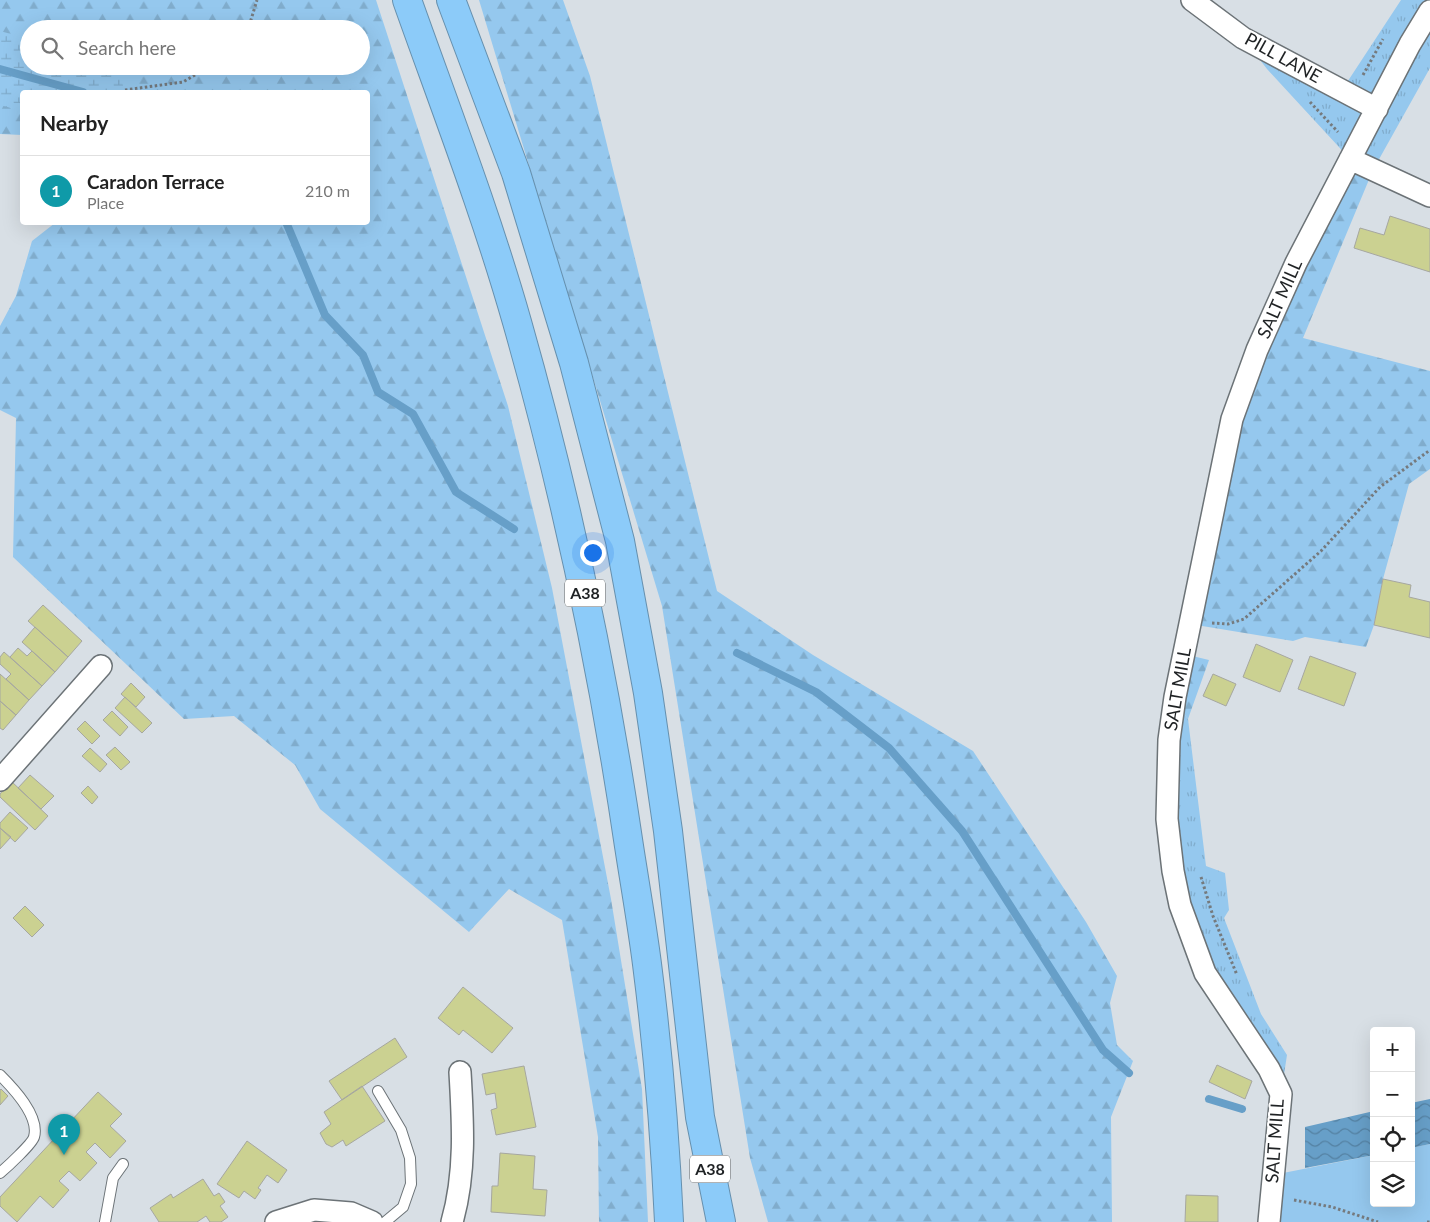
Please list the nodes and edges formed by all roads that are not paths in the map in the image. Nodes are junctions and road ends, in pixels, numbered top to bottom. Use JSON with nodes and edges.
{"nodes":[{"id":1,"x":407,"y":0,"type":"edge"},
{"id":2,"x":451,"y":0,"type":"edge"},
{"id":3,"x":1192,"y":0,"type":"edge"},
{"id":4,"x":1430,"y":12,"type":"edge"},
{"id":5,"x":1378,"y":109,"type":"junction"},
{"id":6,"x":1350,"y":159,"type":"junction"},
{"id":7,"x":1430,"y":196,"type":"edge"},
{"id":8,"x":101,"y":666,"type":"dead end"},
{"id":9,"x":0,"y":780,"type":"edge"},
{"id":10,"x":460,"y":1072,"type":"dead end"},
{"id":11,"x":0,"y":1075,"type":"edge"},
{"id":12,"x":378,"y":1091,"type":"dead end"},
{"id":13,"x":123,"y":1164,"type":"dead end"},
{"id":14,"x":0,"y":1174,"type":"edge"},
{"id":15,"x":672,"y":1217,"type":"edge"},
{"id":16,"x":105,"y":1222,"type":"edge"},
{"id":17,"x":276,"y":1222,"type":"edge"},
{"id":18,"x":372,"y":1222,"type":"edge"},
{"id":19,"x":385,"y":1222,"type":"edge"},
{"id":20,"x":452,"y":1222,"type":"edge"},
{"id":21,"x":721,"y":1222,"type":"edge"},
{"id":22,"x":1268,"y":1222,"type":"edge"}],
"edges":[{"from":1,"to":15,"type":"highway","number":"A38"},
{"from":2,"to":21,"type":"highway","number":"A38"},
{"from":3,"to":5,"type":"street","name":"PILL LANE"},
{"from":4,"to":5,"type":"street","name":"SALT MILL"},
{"from":5,"to":6,"type":"street","name":"SALT MILL"},
{"from":6,"to":7,"type":"street"},
{"from":6,"to":22,"type":"street","name":"SALT MILL"},
{"from":8,"to":9,"type":"street"},
{"from":10,"to":20,"type":"street"},
{"from":11,"to":14,"type":"lane"},
{"from":12,"to":19,"type":"lane"},
{"from":13,"to":16,"type":"lane"},
{"from":17,"to":18,"type":"street"}]}
